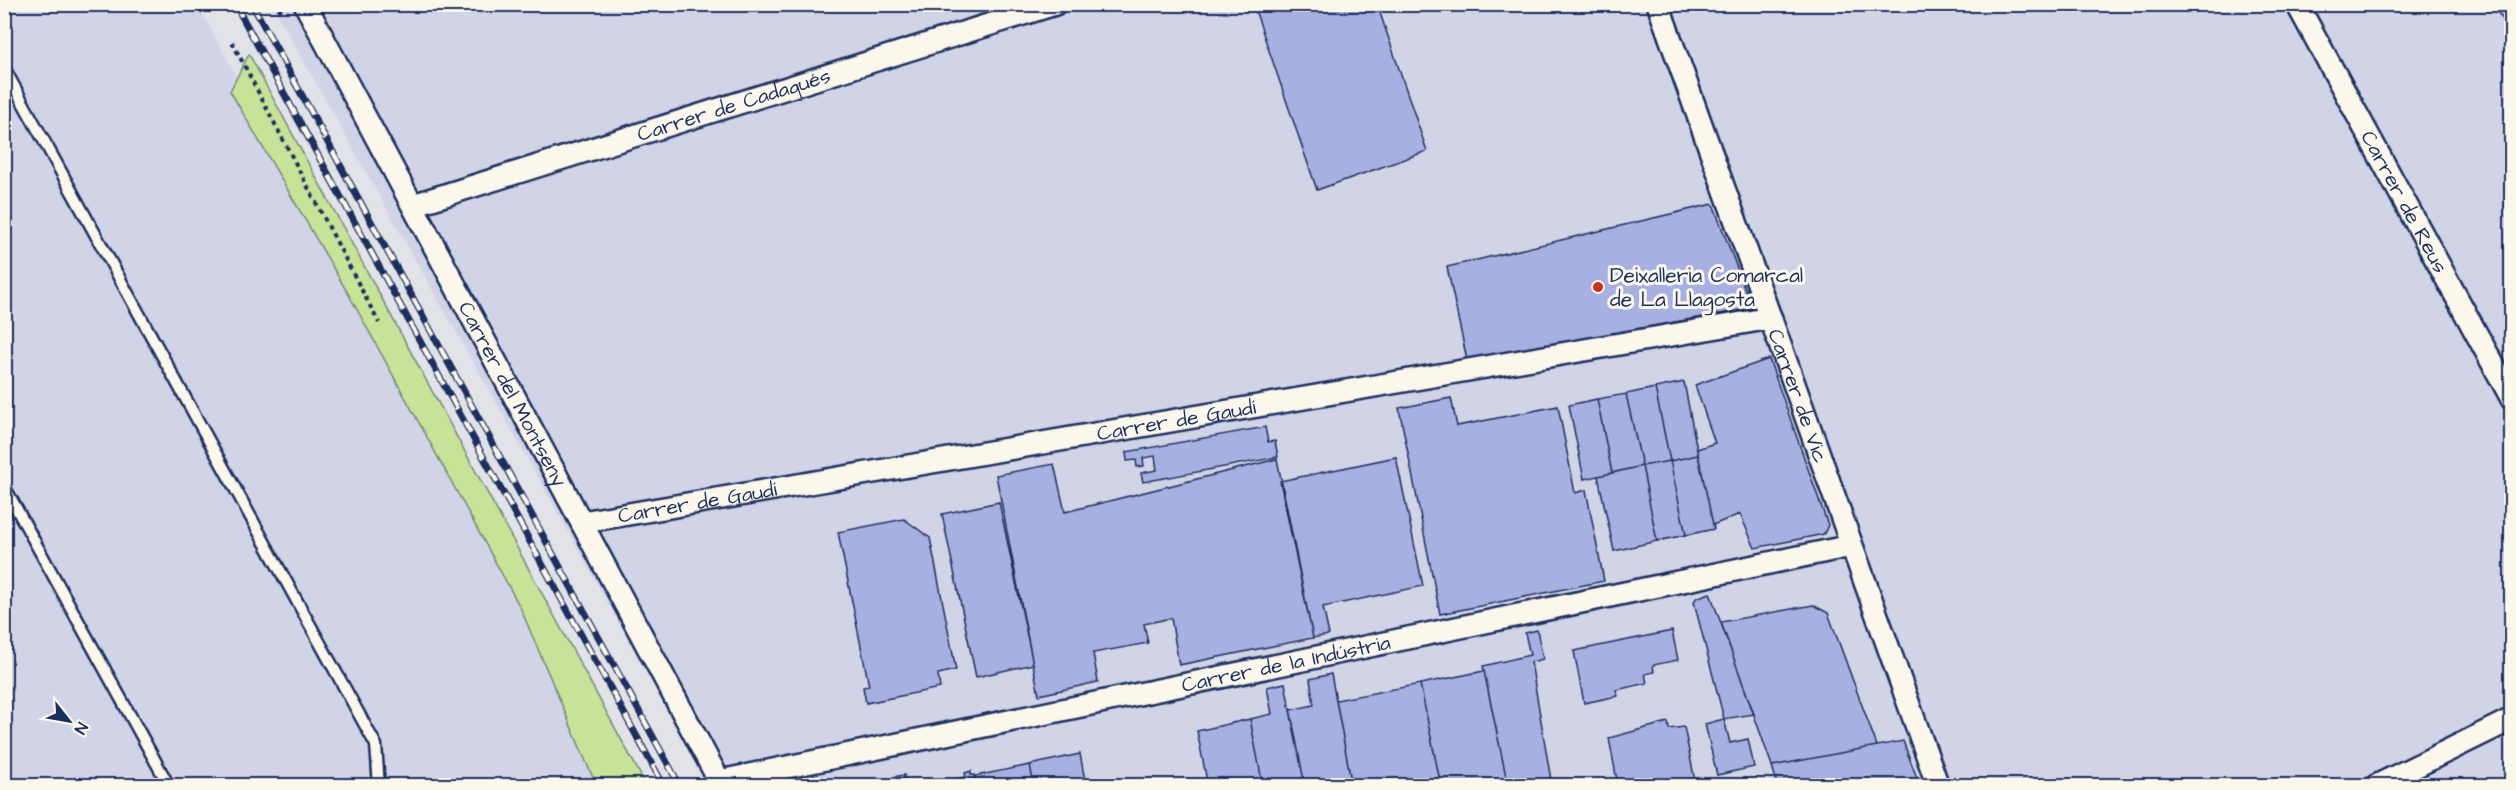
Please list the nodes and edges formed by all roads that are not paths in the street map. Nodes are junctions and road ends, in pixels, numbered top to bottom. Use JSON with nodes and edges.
{"nodes":[{"id":1,"x":305,"y":4,"type":"edge"},
{"id":2,"x":1055,"y":4,"type":"edge"},
{"id":3,"x":1658,"y":4,"type":"edge"},
{"id":4,"x":2297,"y":4,"type":"edge"},
{"id":5,"x":4,"y":68,"type":"edge"},
{"id":6,"x":413,"y":205,"type":"junction"},
{"id":7,"x":1771,"y":318,"type":"junction"},
{"id":8,"x":2511,"y":399,"type":"edge"},
{"id":9,"x":4,"y":486,"type":"edge"},
{"id":10,"x":582,"y":522,"type":"junction"},
{"id":11,"x":1851,"y":546,"type":"junction"},
{"id":12,"x":2511,"y":719,"type":"edge"},
{"id":13,"x":721,"y":783,"type":"edge"},
{"id":14,"x":169,"y":786,"type":"edge"},
{"id":15,"x":379,"y":786,"type":"edge"},
{"id":16,"x":1938,"y":786,"type":"edge"},
{"id":17,"x":2376,"y":786,"type":"edge"}],
"edges":[{"from":1,"to":6,"type":"street","name":"Carrer del Montseny"},
{"from":2,"to":6,"type":"street","name":"Carrer de Cadaqués"},
{"from":3,"to":7,"type":"street","name":"Carrer de Vic"},
{"from":4,"to":8,"type":"street","name":"Carrer de Reus"},
{"from":5,"to":15,"type":"lane"},
{"from":6,"to":10,"type":"street","name":"Carrer del Montseny"},
{"from":7,"to":10,"type":"street","name":"Carrer de Gaudí"},
{"from":7,"to":11,"type":"street","name":"Carrer de Vic"},
{"from":9,"to":14,"type":"lane"},
{"from":10,"to":13,"type":"street","name":"Carrer del Montseny"},
{"from":11,"to":13,"type":"street","name":"Carrer de la Indústria"},
{"from":11,"to":16,"type":"street","name":"Carrer de Vic"},
{"from":12,"to":17,"type":"street"}]}
